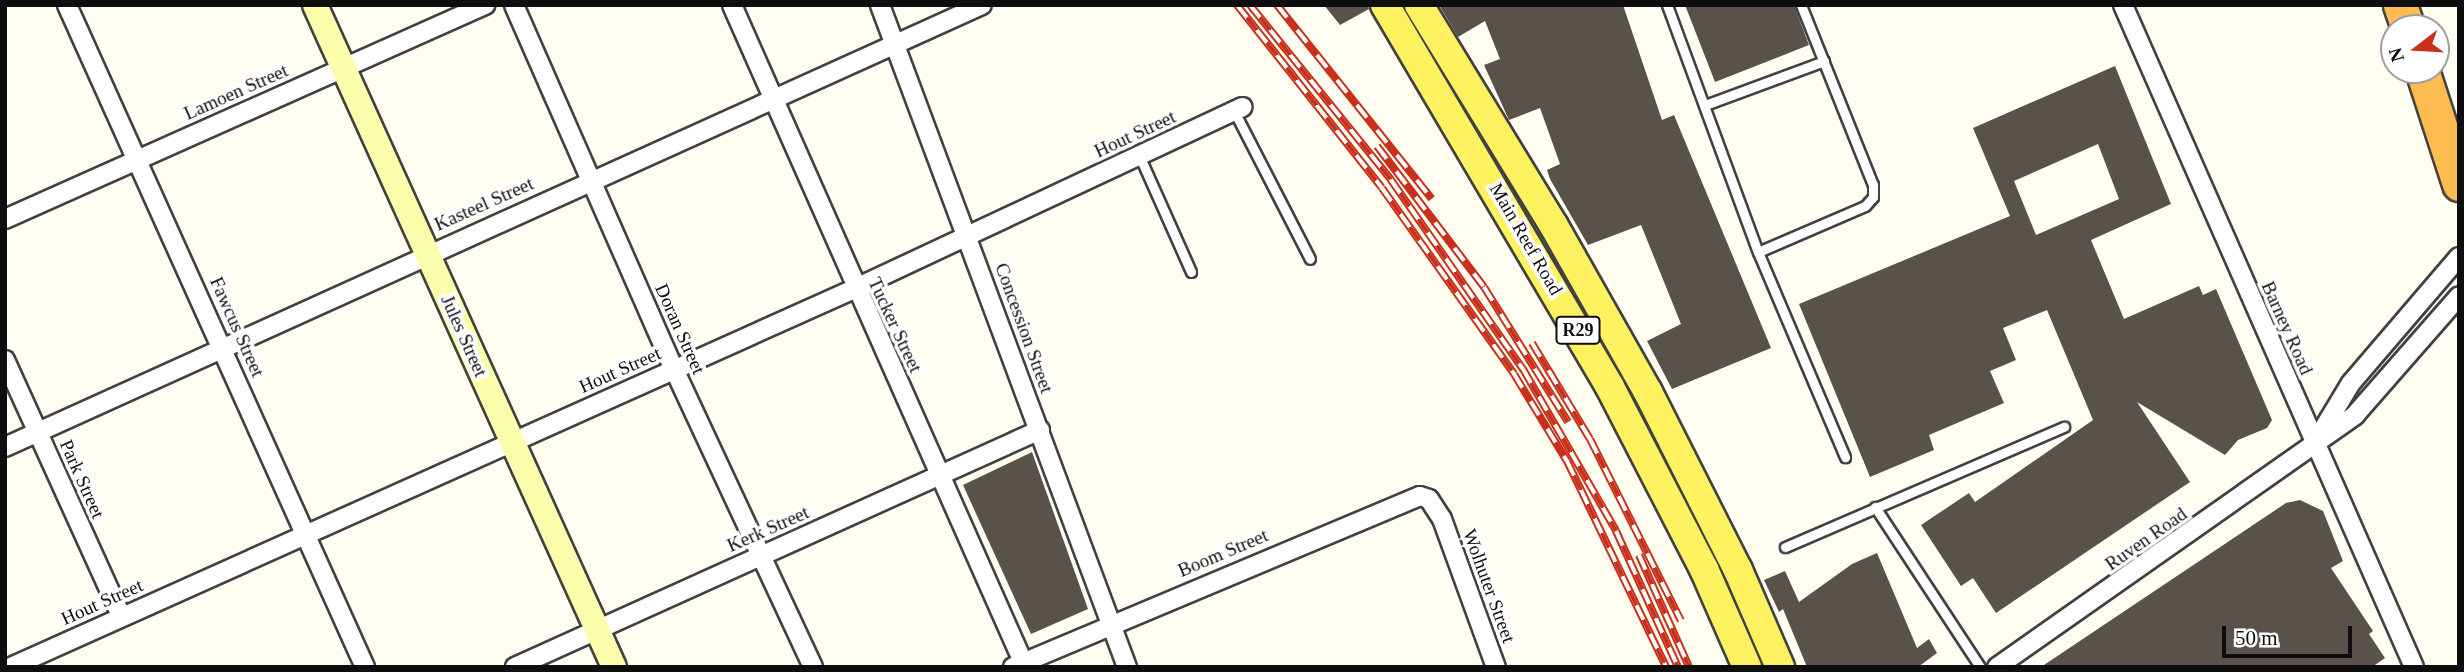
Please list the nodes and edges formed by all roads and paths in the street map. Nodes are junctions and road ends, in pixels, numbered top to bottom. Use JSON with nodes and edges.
{"nodes":[{"id":1,"x":66,"y":5,"type":"edge"},
{"id":2,"x":315,"y":5,"type":"edge"},
{"id":3,"x":485,"y":5,"type":"edge"},
{"id":4,"x":514,"y":5,"type":"edge"},
{"id":5,"x":732,"y":5,"type":"edge"},
{"id":6,"x":880,"y":5,"type":"edge"},
{"id":7,"x":982,"y":5,"type":"edge"},
{"id":8,"x":1385,"y":5,"type":"edge"},
{"id":9,"x":1419,"y":5,"type":"edge"},
{"id":10,"x":1667,"y":5,"type":"edge"},
{"id":11,"x":1801,"y":5,"type":"edge"},
{"id":12,"x":2123,"y":5,"type":"edge"},
{"id":13,"x":896,"y":43,"type":"junction"},
{"id":14,"x":1824,"y":61,"type":"junction"},
{"id":15,"x":342,"y":69,"type":"junction"},
{"id":16,"x":2427,"y":84,"type":"edge"},
{"id":17,"x":774,"y":99,"type":"junction"},
{"id":18,"x":1705,"y":105,"type":"junction"},
{"id":19,"x":1239,"y":109,"type":"joint"},
{"id":20,"x":1139,"y":155,"type":"junction"},
{"id":21,"x":138,"y":158,"type":"junction"},
{"id":22,"x":591,"y":180,"type":"junction"},
{"id":23,"x":2459,"y":184,"type":"edge"},
{"id":24,"x":5,"y":219,"type":"edge"},
{"id":25,"x":967,"y":235,"type":"junction"},
{"id":26,"x":1758,"y":252,"type":"junction"},
{"id":27,"x":426,"y":253,"type":"junction"},
{"id":28,"x":2459,"y":257,"type":"edge"},
{"id":29,"x":1310,"y":259,"type":"dead end"},
{"id":30,"x":1191,"y":272,"type":"dead end"},
{"id":31,"x":854,"y":289,"type":"junction"},
{"id":32,"x":2459,"y":296,"type":"edge"},
{"id":33,"x":223,"y":348,"type":"junction"},
{"id":34,"x":5,"y":360,"type":"edge"},
{"id":35,"x":674,"y":369,"type":"junction"},
{"id":36,"x":2064,"y":427,"type":"dead end"},
{"id":37,"x":1040,"y":430,"type":"junction"},
{"id":38,"x":38,"y":433,"type":"junction"},
{"id":39,"x":511,"y":442,"type":"junction"},
{"id":40,"x":2315,"y":442,"type":"junction"},
{"id":41,"x":5,"y":447,"type":"edge"},
{"id":42,"x":1845,"y":457,"type":"dead end"},
{"id":43,"x":941,"y":475,"type":"junction"},
{"id":44,"x":1875,"y":507,"type":"junction"},
{"id":45,"x":1442,"y":519,"type":"joint"},
{"id":46,"x":306,"y":534,"type":"junction"},
{"id":47,"x":1785,"y":547,"type":"dead end"},
{"id":48,"x":761,"y":554,"type":"junction"},
{"id":49,"x":121,"y":616,"type":"junction"},
{"id":50,"x":1110,"y":623,"type":"junction"},
{"id":51,"x":598,"y":631,"type":"junction"},
{"id":52,"x":1018,"y":665,"type":"edge"},
{"id":53,"x":11,"y":667,"type":"edge"},
{"id":54,"x":365,"y":667,"type":"edge"},
{"id":55,"x":514,"y":667,"type":"edge"},
{"id":56,"x":614,"y":667,"type":"edge"},
{"id":57,"x":813,"y":667,"type":"edge"},
{"id":58,"x":1127,"y":667,"type":"edge"},
{"id":59,"x":1496,"y":667,"type":"edge"},
{"id":60,"x":1747,"y":667,"type":"edge"},
{"id":61,"x":1780,"y":667,"type":"edge"},
{"id":62,"x":1980,"y":667,"type":"edge"},
{"id":63,"x":1997,"y":667,"type":"edge"},
{"id":64,"x":2414,"y":667,"type":"edge"}],
"edges":[{"from":1,"to":21,"type":"street","name":"Fawcus Street"},
{"from":2,"to":15,"type":"main road","name":"Jules Street"},
{"from":3,"to":15,"type":"street","name":"Lamoen Street"},
{"from":4,"to":22,"type":"street","name":"Doran Street"},
{"from":5,"to":17,"type":"street","name":"Tucker Street"},
{"from":6,"to":13,"type":"street","name":"Concession Street"},
{"from":7,"to":13,"type":"street","name":"Kasteel Street"},
{"from":8,"to":60,"type":"main road","name":"Main Reef Road","number":"R29"},
{"from":9,"to":61,"type":"main road","name":"Main Reef Road","number":"R29"},
{"from":10,"to":18,"type":"lane"},
{"from":11,"to":14,"type":"lane"},
{"from":12,"to":40,"type":"street","name":"Barney Road"},
{"from":13,"to":17,"type":"street","name":"Kasteel Street"},
{"from":13,"to":25,"type":"street","name":"Concession Street"},
{"from":14,"to":18,"type":"lane"},
{"from":14,"to":26,"type":"lane"},
{"from":15,"to":21,"type":"street","name":"Lamoen Street"},
{"from":15,"to":27,"type":"main road","name":"Jules Street"},
{"from":16,"to":23,"type":"highway"},
{"from":17,"to":22,"type":"street","name":"Kasteel Street"},
{"from":17,"to":31,"type":"street","name":"Tucker Street"},
{"from":18,"to":26,"type":"lane"},
{"from":19,"to":20,"type":"street","name":"Hout Street"},
{"from":19,"to":29,"type":"lane"},
{"from":20,"to":25,"type":"street","name":"Hout Street"},
{"from":20,"to":30,"type":"lane"},
{"from":21,"to":24,"type":"street","name":"Lamoen Street"},
{"from":21,"to":33,"type":"street","name":"Fawcus Street"},
{"from":22,"to":27,"type":"street","name":"Kasteel Street"},
{"from":22,"to":35,"type":"street","name":"Doran Street"},
{"from":25,"to":31,"type":"street","name":"Hout Street"},
{"from":25,"to":37,"type":"street","name":"Concession Street"},
{"from":26,"to":42,"type":"lane"},
{"from":27,"to":33,"type":"street","name":"Kasteel Street"},
{"from":27,"to":39,"type":"main road","name":"Jules Street"},
{"from":28,"to":40,"type":"street","name":"Ruven Road"},
{"from":31,"to":35,"type":"street","name":"Hout Street"},
{"from":31,"to":43,"type":"street","name":"Tucker Street"},
{"from":32,"to":40,"type":"street","name":"Ruven Road"},
{"from":33,"to":38,"type":"street","name":"Kasteel Street"},
{"from":33,"to":46,"type":"street","name":"Fawcus Street"},
{"from":34,"to":38,"type":"street","name":"Park Street"},
{"from":35,"to":39,"type":"street","name":"Hout Street"},
{"from":35,"to":48,"type":"street","name":"Doran Street"},
{"from":36,"to":44,"type":"lane"},
{"from":37,"to":43,"type":"street","name":"Kerk Street"},
{"from":37,"to":50,"type":"street","name":"Concession Street"},
{"from":38,"to":41,"type":"street","name":"Kasteel Street"},
{"from":38,"to":49,"type":"street","name":"Park Street"},
{"from":39,"to":46,"type":"street","name":"Hout Street"},
{"from":39,"to":51,"type":"main road","name":"Jules Street"},
{"from":40,"to":63,"type":"street","name":"Ruven Road"},
{"from":40,"to":64,"type":"street","name":"Barney Road"},
{"from":43,"to":48,"type":"street","name":"Kerk Street"},
{"from":43,"to":52,"type":"street","name":"Tucker Street"},
{"from":44,"to":47,"type":"lane"},
{"from":44,"to":62,"type":"lane"},
{"from":45,"to":50,"type":"street","name":"Boom Street"},
{"from":45,"to":59,"type":"street","name":"Wolhuter Street"},
{"from":46,"to":49,"type":"street","name":"Hout Street"},
{"from":46,"to":54,"type":"street","name":"Fawcus Street"},
{"from":48,"to":51,"type":"street","name":"Kerk Street"},
{"from":48,"to":57,"type":"street","name":"Doran Street"},
{"from":49,"to":53,"type":"street","name":"Hout Street"},
{"from":50,"to":52,"type":"street","name":"Boom Street"},
{"from":50,"to":58,"type":"street","name":"Concession Street"},
{"from":51,"to":55,"type":"street","name":"Kerk Street"},
{"from":51,"to":56,"type":"main road","name":"Jules Street"}]}
